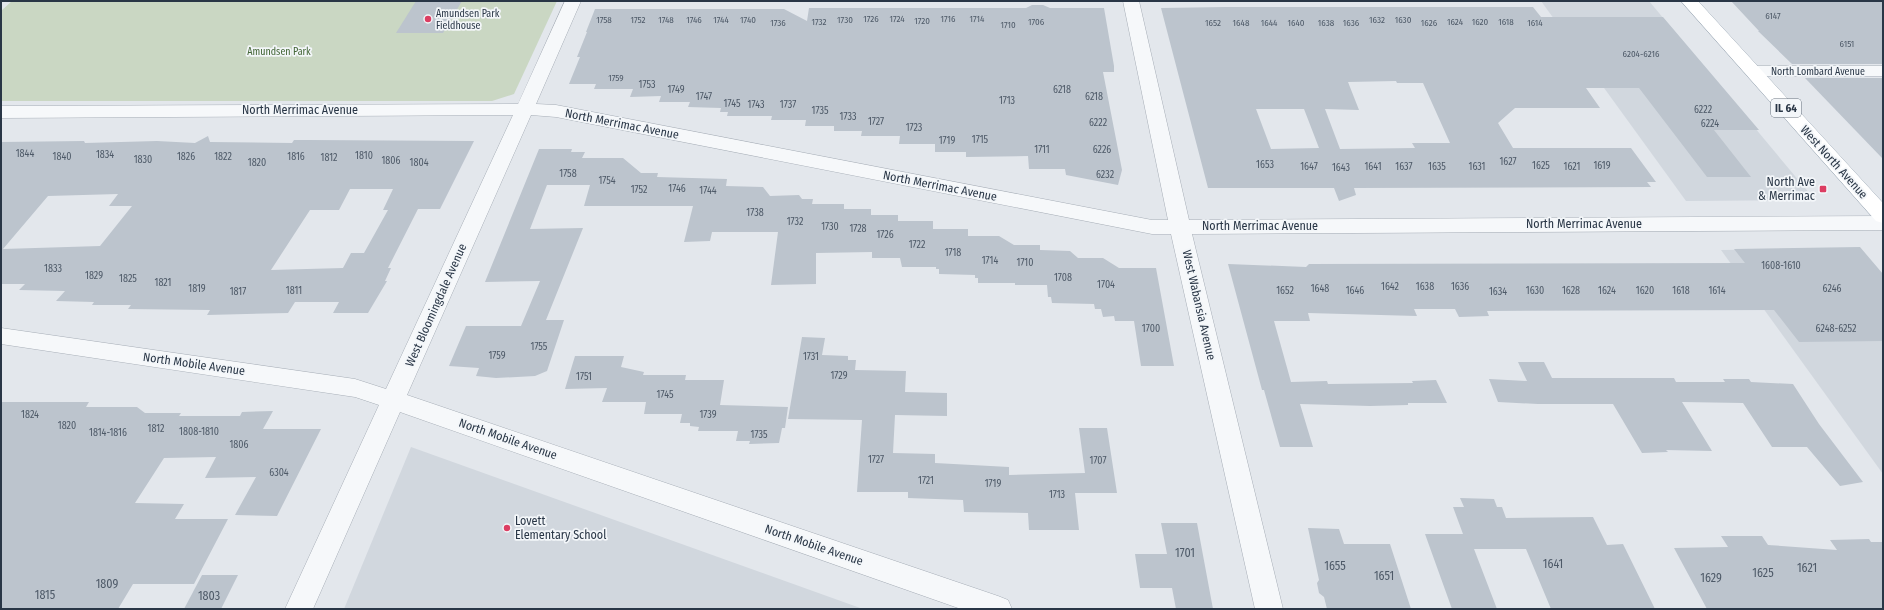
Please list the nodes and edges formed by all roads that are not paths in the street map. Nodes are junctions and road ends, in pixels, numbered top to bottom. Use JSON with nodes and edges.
{"nodes":[{"id":1,"x":572,"y":1,"type":"edge"},
{"id":2,"x":1131,"y":1,"type":"edge"},
{"id":3,"x":1689,"y":1,"type":"edge"},
{"id":4,"x":1753,"y":71,"type":"junction"},
{"id":5,"x":1883,"y":71,"type":"edge"},
{"id":6,"x":524,"y":108,"type":"junction"},
{"id":7,"x":1,"y":112,"type":"edge"},
{"id":8,"x":1883,"y":216,"type":"edge"},
{"id":9,"x":1883,"y":223,"type":"edge"},
{"id":10,"x":1180,"y":227,"type":"junction"},
{"id":11,"x":1,"y":336,"type":"edge"},
{"id":12,"x":393,"y":400,"type":"junction"},
{"id":13,"x":299,"y":609,"type":"edge"},
{"id":14,"x":998,"y":609,"type":"edge"},
{"id":15,"x":1269,"y":609,"type":"edge"}],
"edges":[{"from":1,"to":6,"type":"street","name":"West Bloomingdale Avenue"},
{"from":2,"to":10,"type":"street","name":"West Wabansia Avenue"},
{"from":3,"to":4,"type":"main road","name":"West North Avenue","number":"IL 64"},
{"from":4,"to":5,"type":"street","name":"North Lombard Avenue"},
{"from":4,"to":8,"type":"main road","name":"West North Avenue","number":"IL 64"},
{"from":6,"to":7,"type":"street","name":"North Merrimac Avenue"},
{"from":6,"to":10,"type":"street","name":"North Merrimac Avenue"},
{"from":6,"to":12,"type":"street","name":"West Bloomingdale Avenue"},
{"from":9,"to":10,"type":"street","name":"North Merrimac Avenue"},
{"from":10,"to":15,"type":"street","name":"West Wabansia Avenue"},
{"from":11,"to":12,"type":"street","name":"North Mobile Avenue"},
{"from":12,"to":13,"type":"street","name":"West Bloomingdale Avenue"},
{"from":12,"to":14,"type":"street","name":"North Mobile Avenue"}]}
